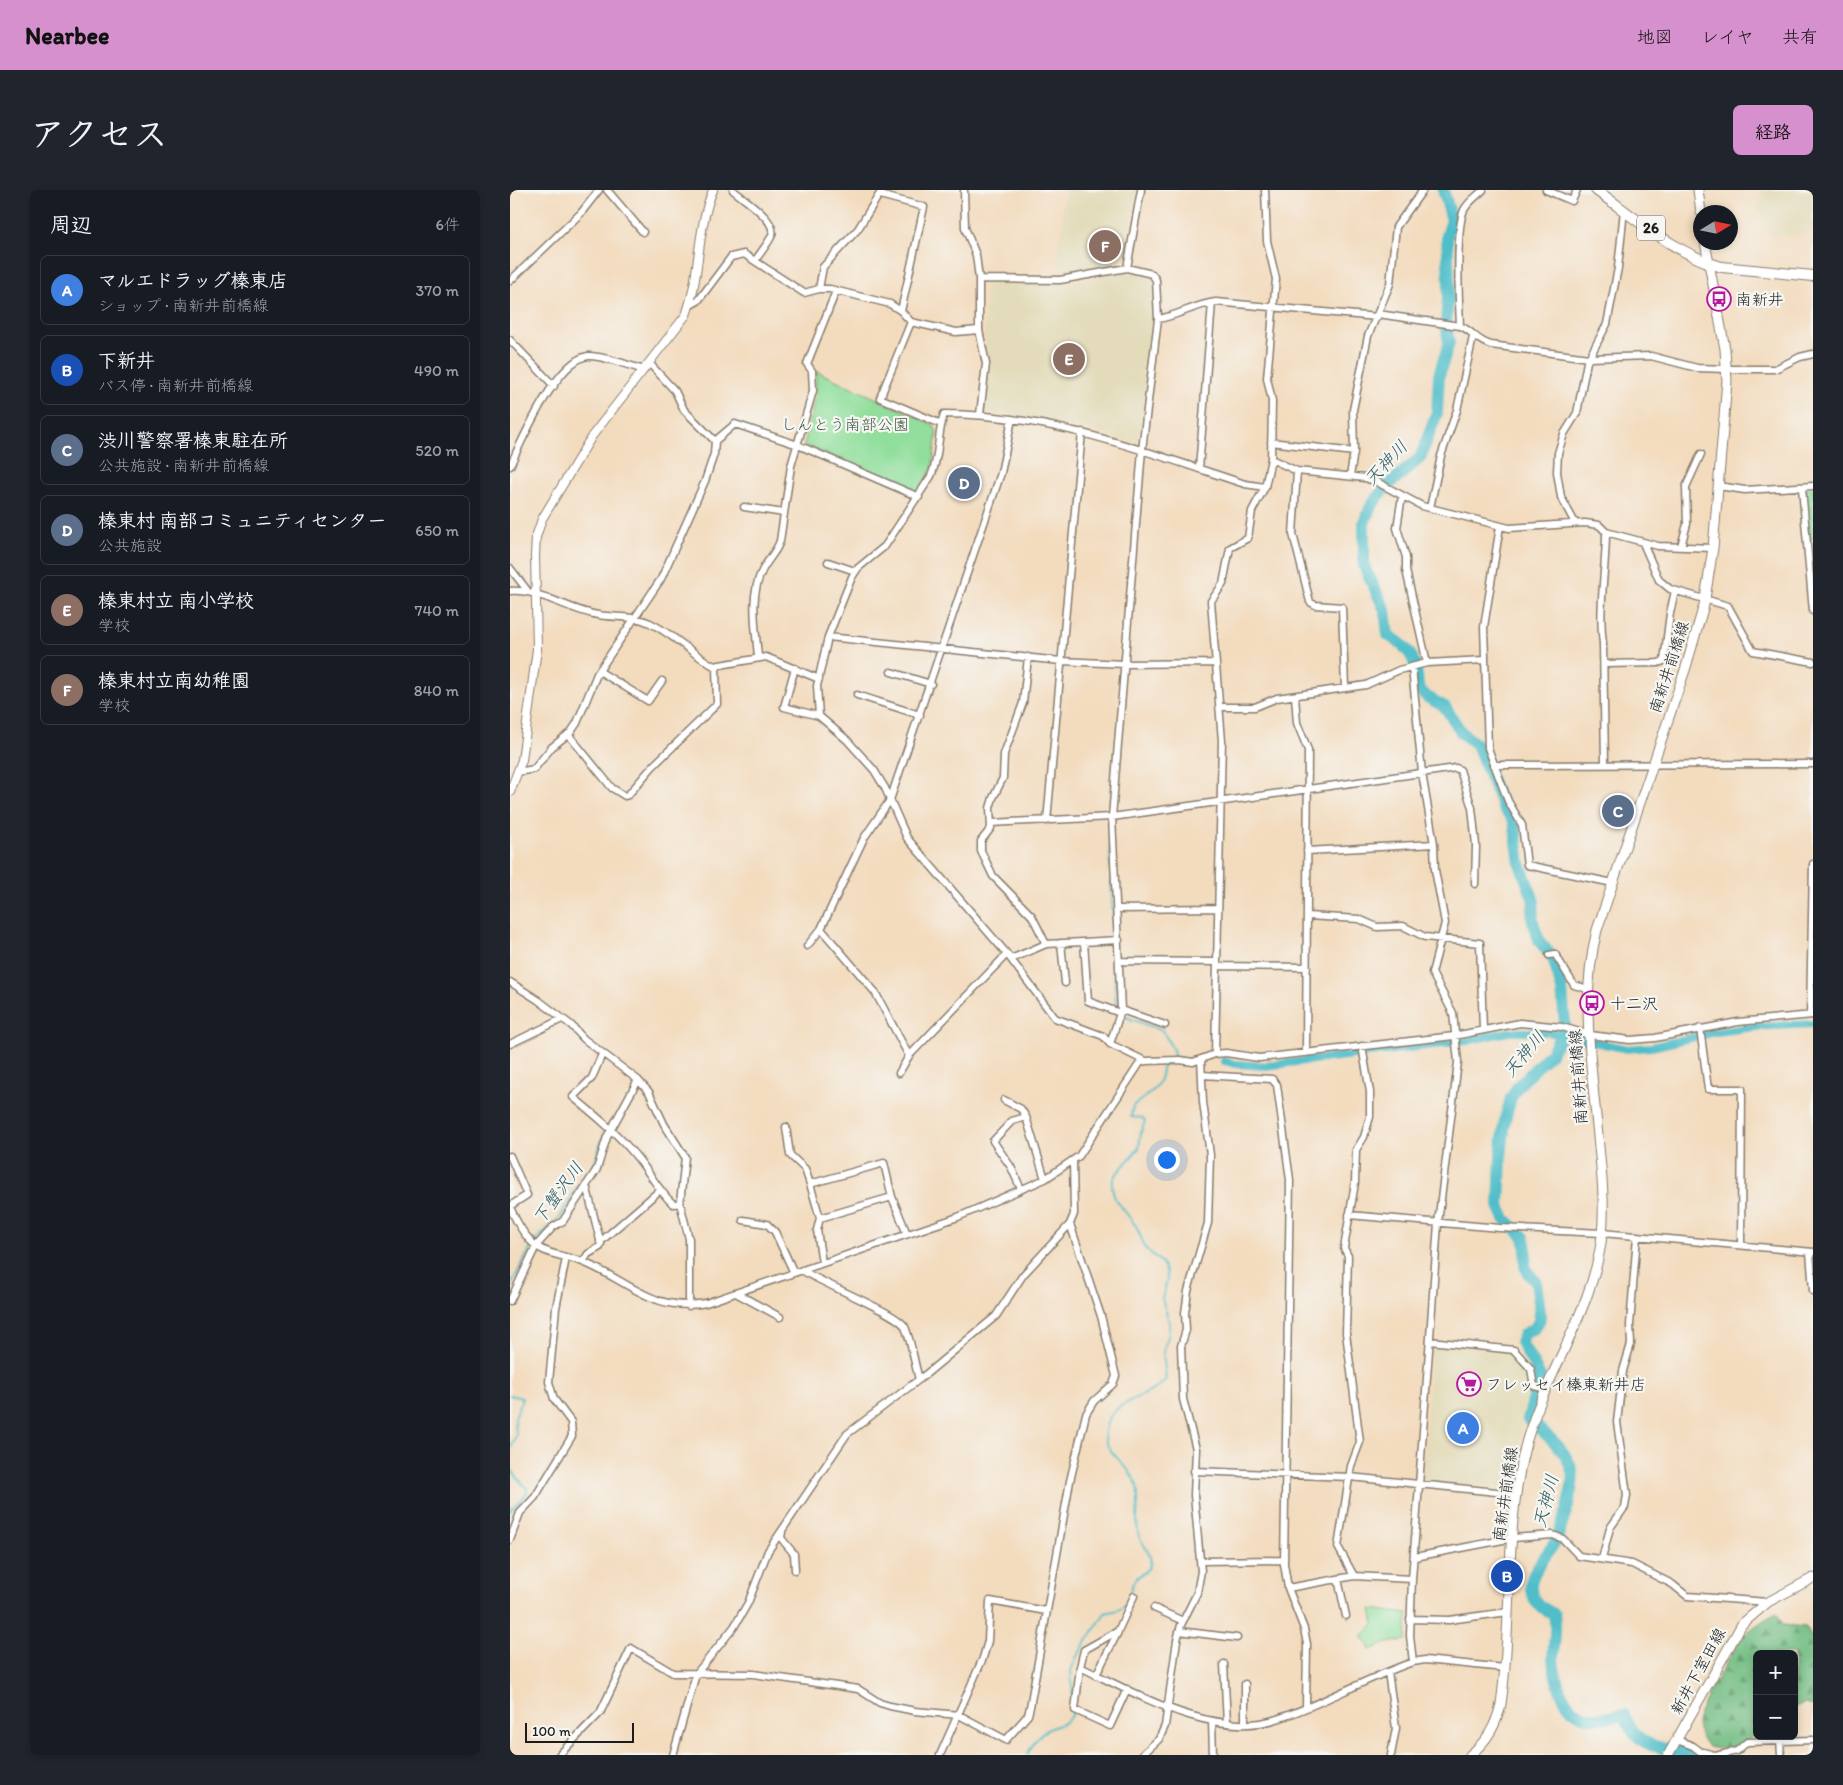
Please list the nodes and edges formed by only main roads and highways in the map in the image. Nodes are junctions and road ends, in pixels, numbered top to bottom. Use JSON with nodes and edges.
{"nodes":[{"id":1,"x":1596,"y":190,"type":"edge"},
{"id":2,"x":1698,"y":190,"type":"edge"},
{"id":3,"x":1699,"y":205,"type":"edge"},
{"id":4,"x":1706,"y":250,"type":"edge"},
{"id":5,"x":1708,"y":262,"type":"junction"},
{"id":6,"x":1813,"y":276,"type":"edge"},
{"id":7,"x":1813,"y":1578,"type":"edge"},
{"id":8,"x":1470,"y":1755,"type":"edge"},
{"id":9,"x":1668,"y":1755,"type":"edge"}],
"edges":[{"from":1,"to":5,"type":"main road","number":"26"},
{"from":2,"to":3,"type":"main road"},
{"from":4,"to":5,"type":"main road","name":"南新井前橋線"},
{"from":5,"to":6,"type":"main road","number":"26"},
{"from":5,"to":8,"type":"main road","name":"南新井前橋線"},
{"from":7,"to":9,"type":"main road","name":"新井下室田線"}]}
